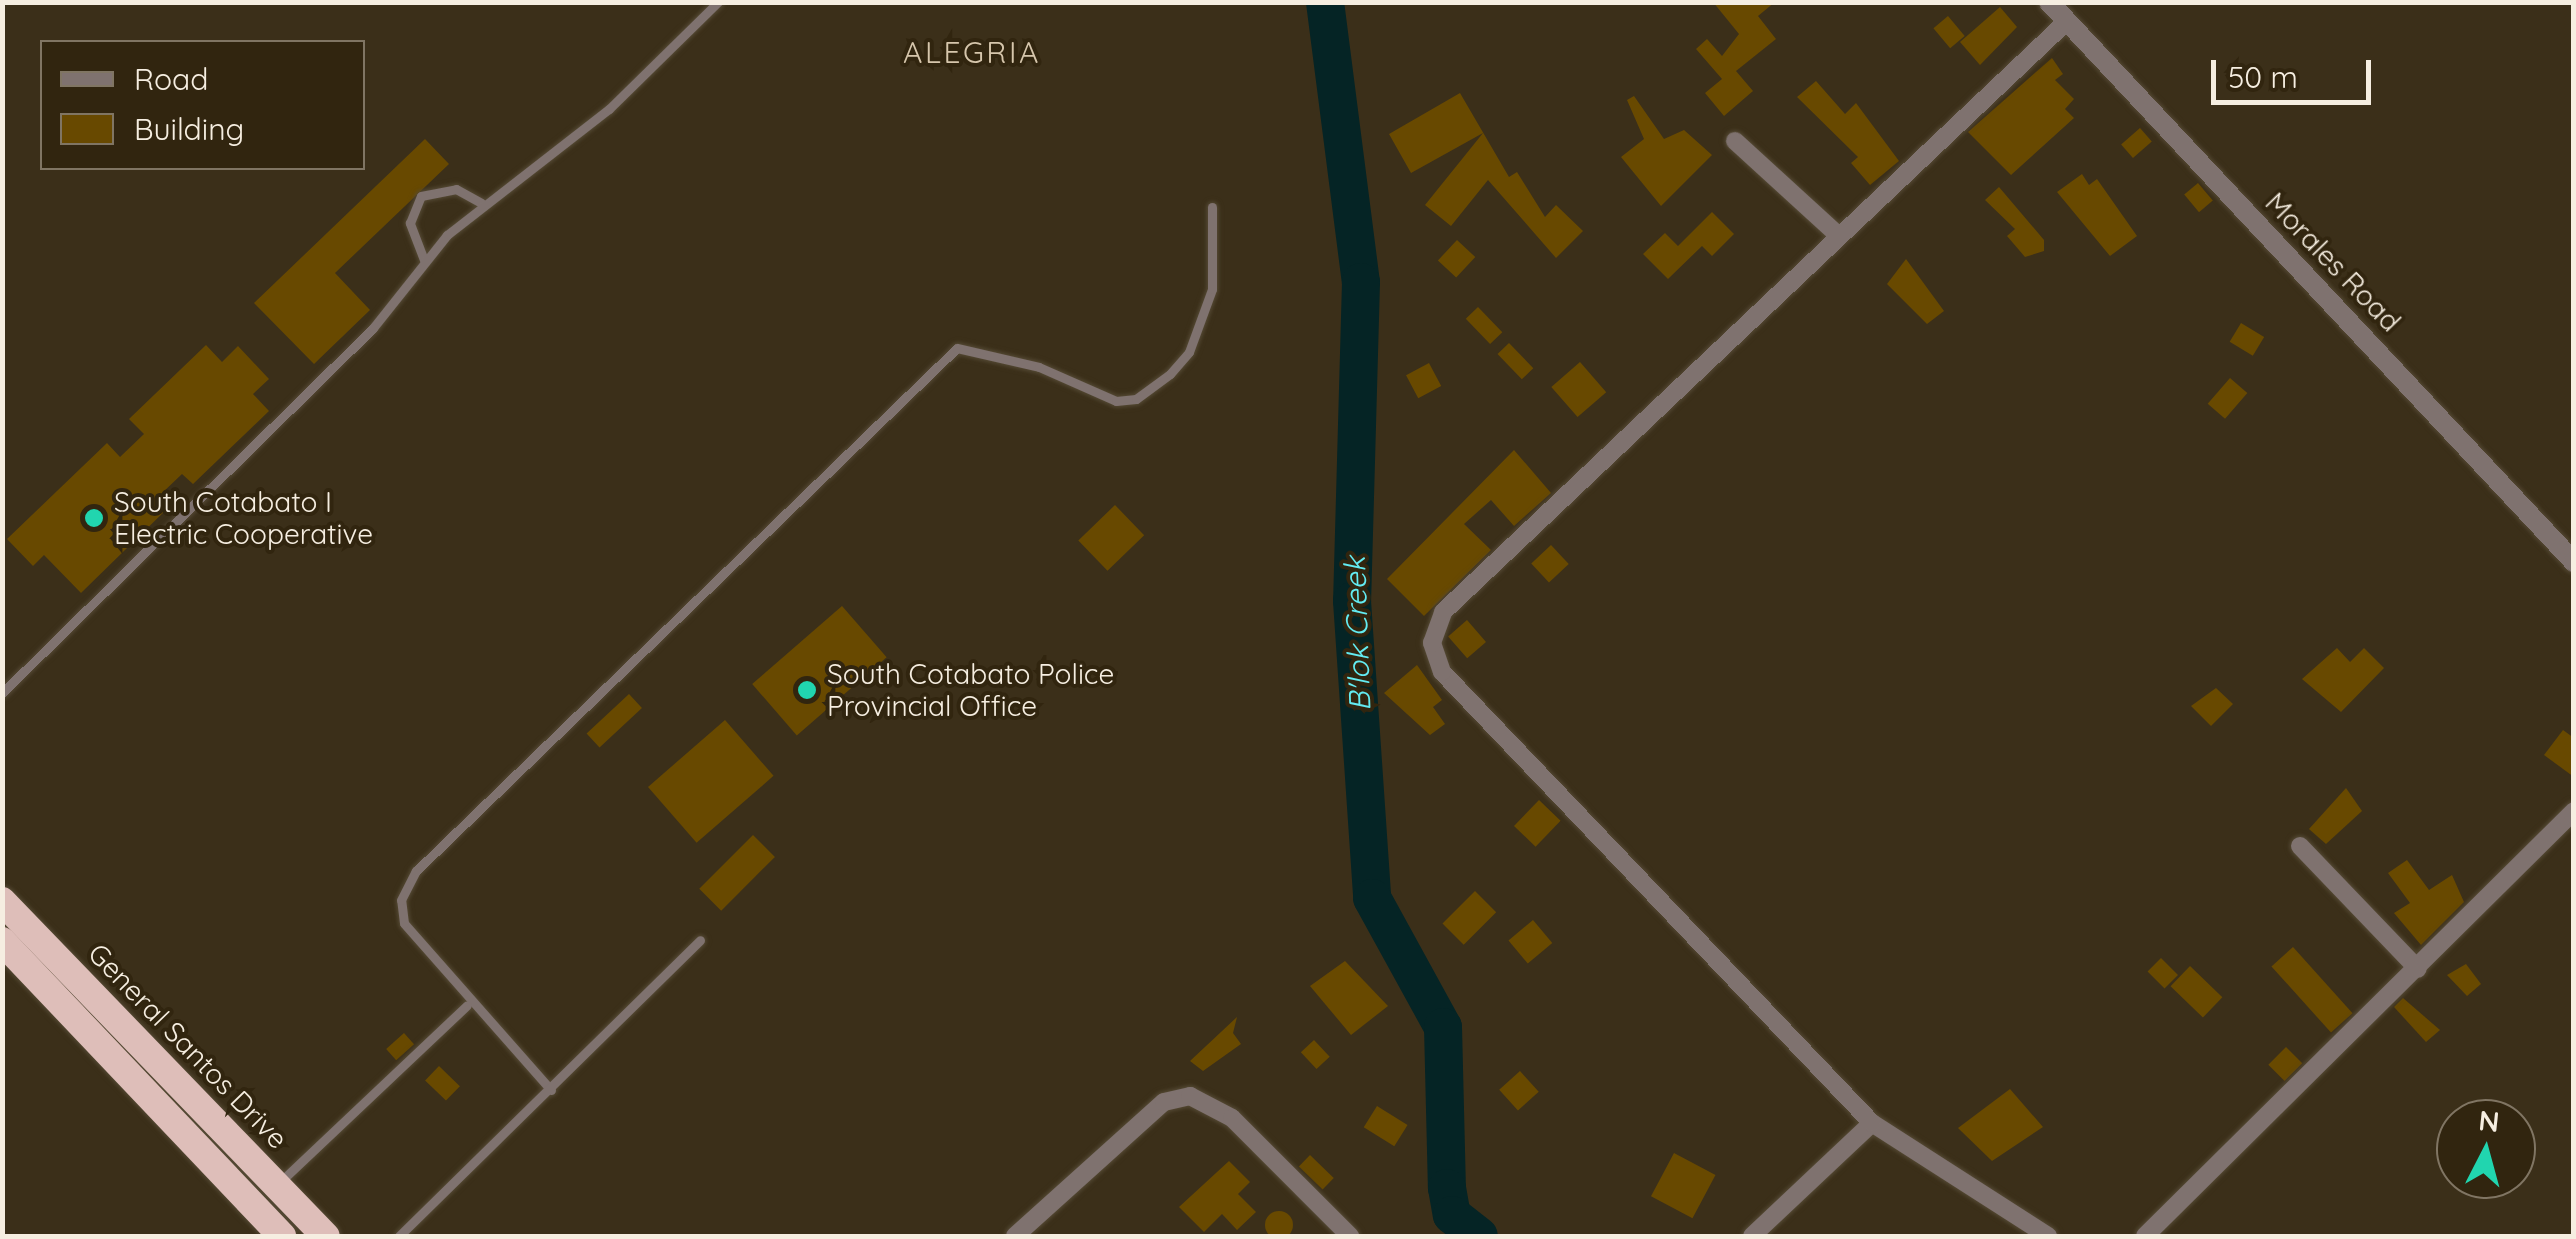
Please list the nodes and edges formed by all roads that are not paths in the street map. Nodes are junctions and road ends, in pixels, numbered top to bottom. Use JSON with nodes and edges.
{"nodes":[{"id":1,"x":718,"y":2,"type":"edge"},
{"id":2,"x":2048,"y":2,"type":"edge"},
{"id":3,"x":2066,"y":22,"type":"junction"},
{"id":4,"x":1735,"y":141,"type":"dead end"},
{"id":5,"x":480,"y":202,"type":"junction"},
{"id":6,"x":1212,"y":207,"type":"dead end"},
{"id":7,"x":1838,"y":236,"type":"junction"},
{"id":8,"x":424,"y":260,"type":"junction"},
{"id":9,"x":2574,"y":562,"type":"edge"},
{"id":10,"x":2,"y":693,"type":"edge"},
{"id":11,"x":2574,"y":811,"type":"edge"},
{"id":12,"x":2300,"y":846,"type":"dead end"},
{"id":13,"x":2,"y":901,"type":"edge"},
{"id":14,"x":700,"y":940,"type":"dead end"},
{"id":15,"x":2,"y":941,"type":"edge"},
{"id":16,"x":2418,"y":969,"type":"junction"},
{"id":17,"x":467,"y":1005,"type":"junction"},
{"id":18,"x":550,"y":1090,"type":"junction"},
{"id":19,"x":1872,"y":1123,"type":"junction"},
{"id":20,"x":278,"y":1185,"type":"junction"},
{"id":21,"x":1031,"y":1222,"type":"junction"},
{"id":22,"x":282,"y":1236,"type":"edge"},
{"id":23,"x":326,"y":1236,"type":"edge"},
{"id":24,"x":399,"y":1236,"type":"edge"},
{"id":25,"x":1014,"y":1236,"type":"edge"},
{"id":26,"x":1046,"y":1236,"type":"edge"},
{"id":27,"x":1350,"y":1236,"type":"edge"},
{"id":28,"x":1752,"y":1236,"type":"edge"},
{"id":29,"x":2048,"y":1236,"type":"edge"},
{"id":30,"x":2146,"y":1236,"type":"edge"}],
"edges":[{"from":1,"to":5,"type":"lane"},
{"from":2,"to":3,"type":"street","name":"Morales Road"},
{"from":3,"to":7,"type":"street"},
{"from":3,"to":9,"type":"street","name":"Morales Road"},
{"from":4,"to":7,"type":"street"},
{"from":5,"to":8,"type":"lane"},
{"from":5,"to":8,"type":"lane"},
{"from":6,"to":17,"type":"lane"},
{"from":7,"to":19,"type":"street"},
{"from":8,"to":10,"type":"lane"},
{"from":11,"to":16,"type":"street"},
{"from":12,"to":16,"type":"street"},
{"from":13,"to":20,"type":"highway","name":"General Santos Drive"},
{"from":14,"to":18,"type":"lane"},
{"from":15,"to":22,"type":"highway"},
{"from":16,"to":30,"type":"street"},
{"from":17,"to":18,"type":"lane"},
{"from":17,"to":20,"type":"lane"},
{"from":18,"to":24,"type":"lane"},
{"from":19,"to":28,"type":"street"},
{"from":19,"to":29,"type":"street"},
{"from":20,"to":23,"type":"highway","name":"General Santos Drive"},
{"from":21,"to":25,"type":"street"},
{"from":21,"to":26,"type":"street"},
{"from":21,"to":27,"type":"street"}]}
